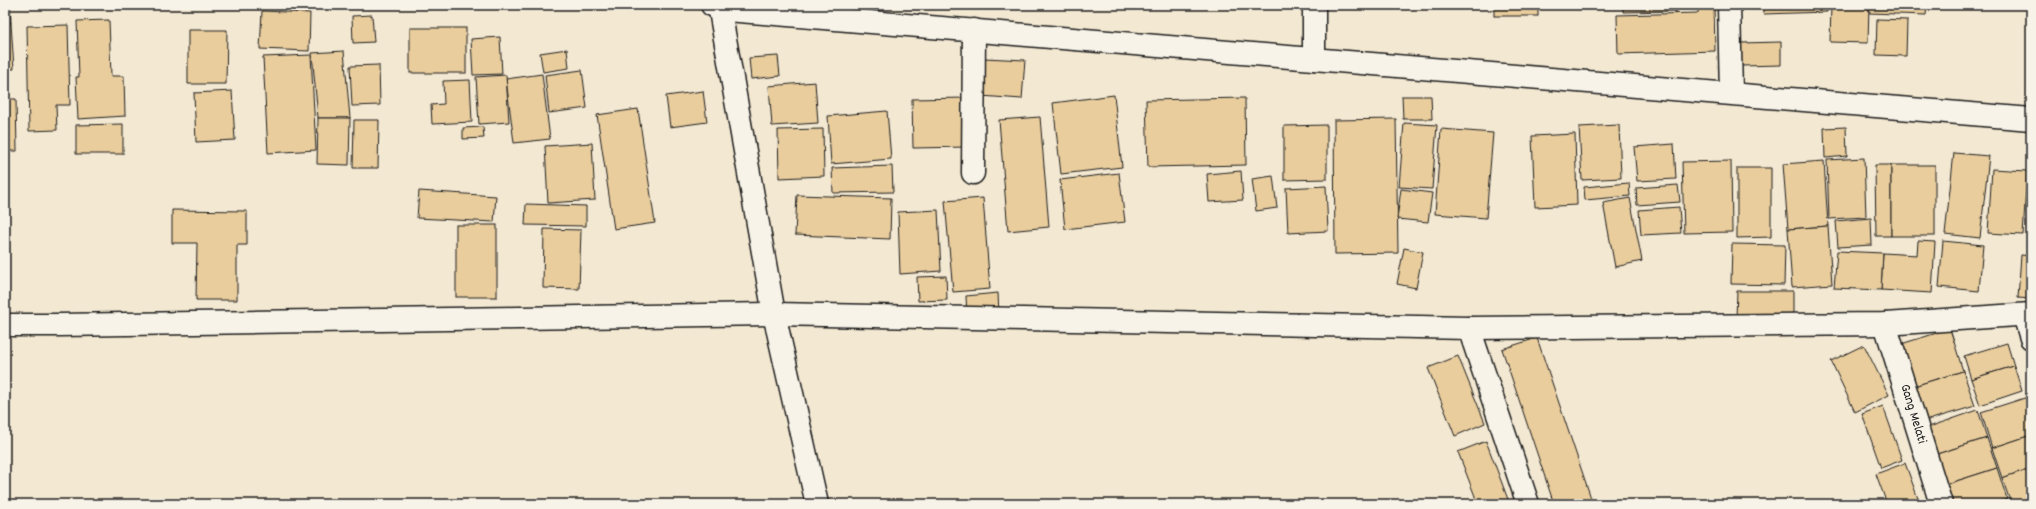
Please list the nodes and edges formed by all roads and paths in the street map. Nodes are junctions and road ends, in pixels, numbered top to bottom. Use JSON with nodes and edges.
{"nodes":[{"id":1,"x":712,"y":5,"type":"edge"},
{"id":2,"x":719,"y":5,"type":"edge"},
{"id":3,"x":1314,"y":5,"type":"edge"},
{"id":4,"x":1729,"y":5,"type":"edge"},
{"id":5,"x":974,"y":30,"type":"junction"},
{"id":6,"x":1314,"y":59,"type":"junction"},
{"id":7,"x":1731,"y":93,"type":"junction"},
{"id":8,"x":2031,"y":119,"type":"edge"},
{"id":9,"x":973,"y":174,"type":"dead end"},
{"id":10,"x":774,"y":314,"type":"junction"},
{"id":11,"x":2027,"y":314,"type":"edge"},
{"id":12,"x":1885,"y":324,"type":"junction"},
{"id":13,"x":5,"y":325,"type":"edge"},
{"id":14,"x":1469,"y":328,"type":"junction"},
{"id":15,"x":2031,"y":338,"type":"edge"},
{"id":16,"x":817,"y":504,"type":"edge"},
{"id":17,"x":1528,"y":504,"type":"edge"},
{"id":18,"x":1941,"y":504,"type":"edge"}],
"edges":[{"from":1,"to":2,"type":"street"},
{"from":2,"to":5,"type":"street"},
{"from":2,"to":10,"type":"street"},
{"from":3,"to":6,"type":"street"},
{"from":4,"to":7,"type":"street"},
{"from":5,"to":6,"type":"street"},
{"from":5,"to":9,"type":"street"},
{"from":6,"to":7,"type":"street"},
{"from":7,"to":8,"type":"street"},
{"from":10,"to":13,"type":"street"},
{"from":10,"to":14,"type":"street"},
{"from":10,"to":16,"type":"street"},
{"from":11,"to":12,"type":"street"},
{"from":11,"to":15,"type":"street"},
{"from":12,"to":14,"type":"street"},
{"from":12,"to":18,"type":"street","name":"Gang Melati"},
{"from":14,"to":17,"type":"street"}]}
